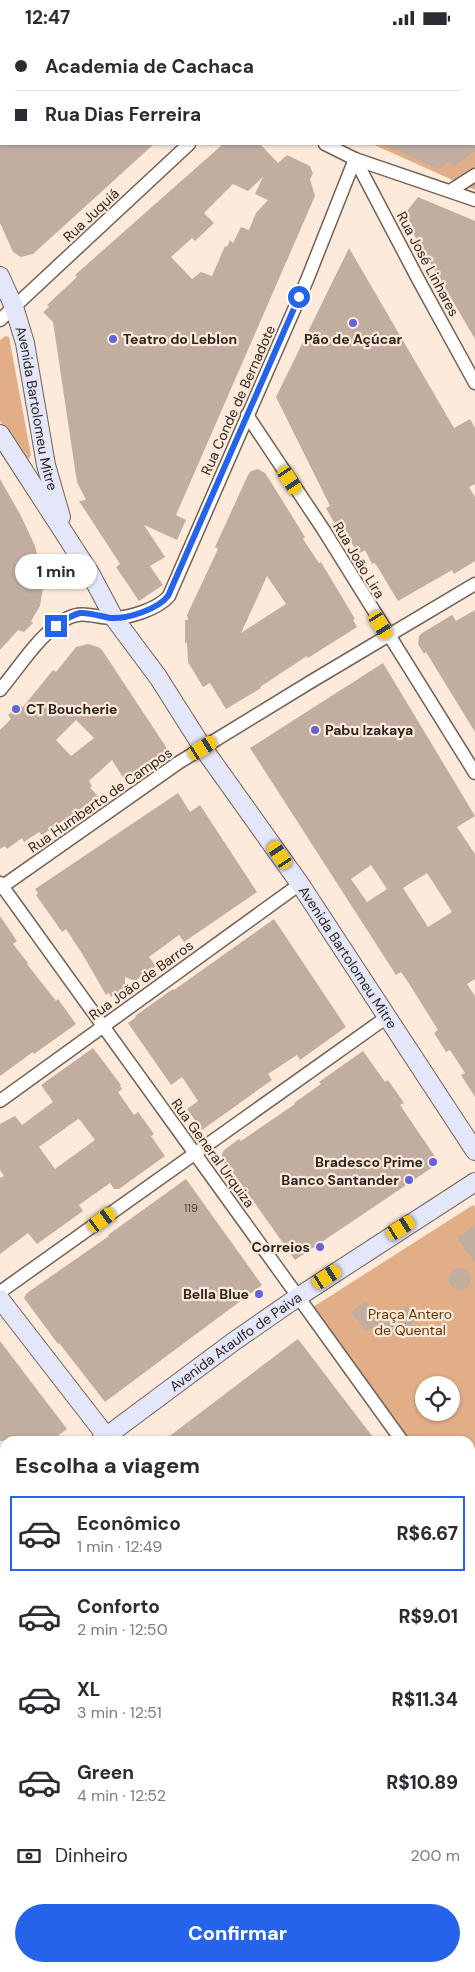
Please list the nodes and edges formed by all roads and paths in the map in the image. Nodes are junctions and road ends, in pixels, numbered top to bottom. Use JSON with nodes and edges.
{"nodes":[{"id":1,"x":189,"y":145,"type":"edge"},
{"id":2,"x":326,"y":145,"type":"edge"},
{"id":3,"x":355,"y":159,"type":"junction"},
{"id":4,"x":475,"y":175,"type":"edge"},
{"id":5,"x":450,"y":191,"type":"junction"},
{"id":6,"x":475,"y":200,"type":"edge"},
{"id":7,"x":0,"y":276,"type":"edge"},
{"id":8,"x":14,"y":307,"type":"junction"},
{"id":9,"x":0,"y":320,"type":"edge"},
{"id":10,"x":475,"y":383,"type":"edge"},
{"id":11,"x":247,"y":415,"type":"junction"},
{"id":12,"x":3,"y":444,"type":"edge"},
{"id":13,"x":68,"y":541,"type":"junction"},
{"id":14,"x":475,"y":584,"type":"edge"},
{"id":15,"x":114,"y":618,"type":"junction"},
{"id":16,"x":388,"y":636,"type":"junction"},
{"id":17,"x":0,"y":690,"type":"edge"},
{"id":18,"x":203,"y":748,"type":"junction"},
{"id":19,"x":475,"y":773,"type":"edge"},
{"id":20,"x":300,"y":884,"type":"junction"},
{"id":21,"x":1,"y":885,"type":"edge"},
{"id":22,"x":387,"y":1017,"type":"junction"},
{"id":23,"x":103,"y":1026,"type":"junction"},
{"id":24,"x":0,"y":1101,"type":"edge"},
{"id":25,"x":475,"y":1151,"type":"edge"},
{"id":26,"x":195,"y":1153,"type":"junction"},
{"id":27,"x":475,"y":1182,"type":"edge"},
{"id":28,"x":0,"y":1292,"type":"edge"},
{"id":29,"x":298,"y":1297,"type":"junction"},
{"id":30,"x":0,"y":1299,"type":"edge"},
{"id":31,"x":103,"y":1436,"type":"edge"},
{"id":32,"x":111,"y":1436,"type":"edge"},
{"id":33,"x":398,"y":1436,"type":"edge"}],
"edges":[{"from":1,"to":8,"type":"street","name":"Rua Juquiá"},
{"from":2,"to":3,"type":"street"},
{"from":3,"to":5,"type":"street"},
{"from":3,"to":10,"type":"street","name":"Rua José Linhares"},
{"from":3,"to":11,"type":"street","name":"Rua Conde de Bernadote"},
{"from":4,"to":5,"type":"street"},
{"from":5,"to":6,"type":"street"},
{"from":7,"to":8,"type":"main road","name":"Avenida Bartolomeu Mitre"},
{"from":8,"to":9,"type":"street","name":"Rua Juquiá"},
{"from":8,"to":13,"type":"main road","name":"Avenida Bartolomeu Mitre"},
{"from":11,"to":15,"type":"street","name":"Rua Conde de Bernadote"},
{"from":11,"to":16,"type":"street","name":"Rua João Lira"},
{"from":12,"to":13,"type":"main road","name":"Avenida Bartolomeu Mitre"},
{"from":13,"to":15,"type":"main road","name":"Avenida Bartolomeu Mitre"},
{"from":14,"to":16,"type":"street","name":"Rua Humberto de Campos"},
{"from":15,"to":17,"type":"street"},
{"from":15,"to":18,"type":"main road","name":"Avenida Bartolomeu Mitre"},
{"from":16,"to":18,"type":"street","name":"Rua Humberto de Campos"},
{"from":16,"to":19,"type":"street","name":"Rua João Lira"},
{"from":18,"to":20,"type":"main road","name":"Avenida Bartolomeu Mitre"},
{"from":18,"to":21,"type":"street","name":"Rua Humberto de Campos"},
{"from":20,"to":22,"type":"main road","name":"Avenida Bartolomeu Mitre"},
{"from":20,"to":23,"type":"street","name":"Rua João de Barros"},
{"from":21,"to":23,"type":"street","name":"Rua General Urquiza"},
{"from":22,"to":25,"type":"main road","name":"Avenida Bartolomeu Mitre"},
{"from":22,"to":26,"type":"street"},
{"from":23,"to":24,"type":"street","name":"Rua João de Barros"},
{"from":23,"to":26,"type":"street","name":"Rua General Urquiza"},
{"from":26,"to":28,"type":"street"},
{"from":26,"to":29,"type":"street","name":"Rua General Urquiza"},
{"from":27,"to":29,"type":"main road","name":"Avenida Ataulfo de Paiva"},
{"from":29,"to":32,"type":"main road","name":"Avenida Ataulfo de Paiva"},
{"from":29,"to":33,"type":"street","name":"Rua General Urquiza"},
{"from":30,"to":31,"type":"main road"}]}
